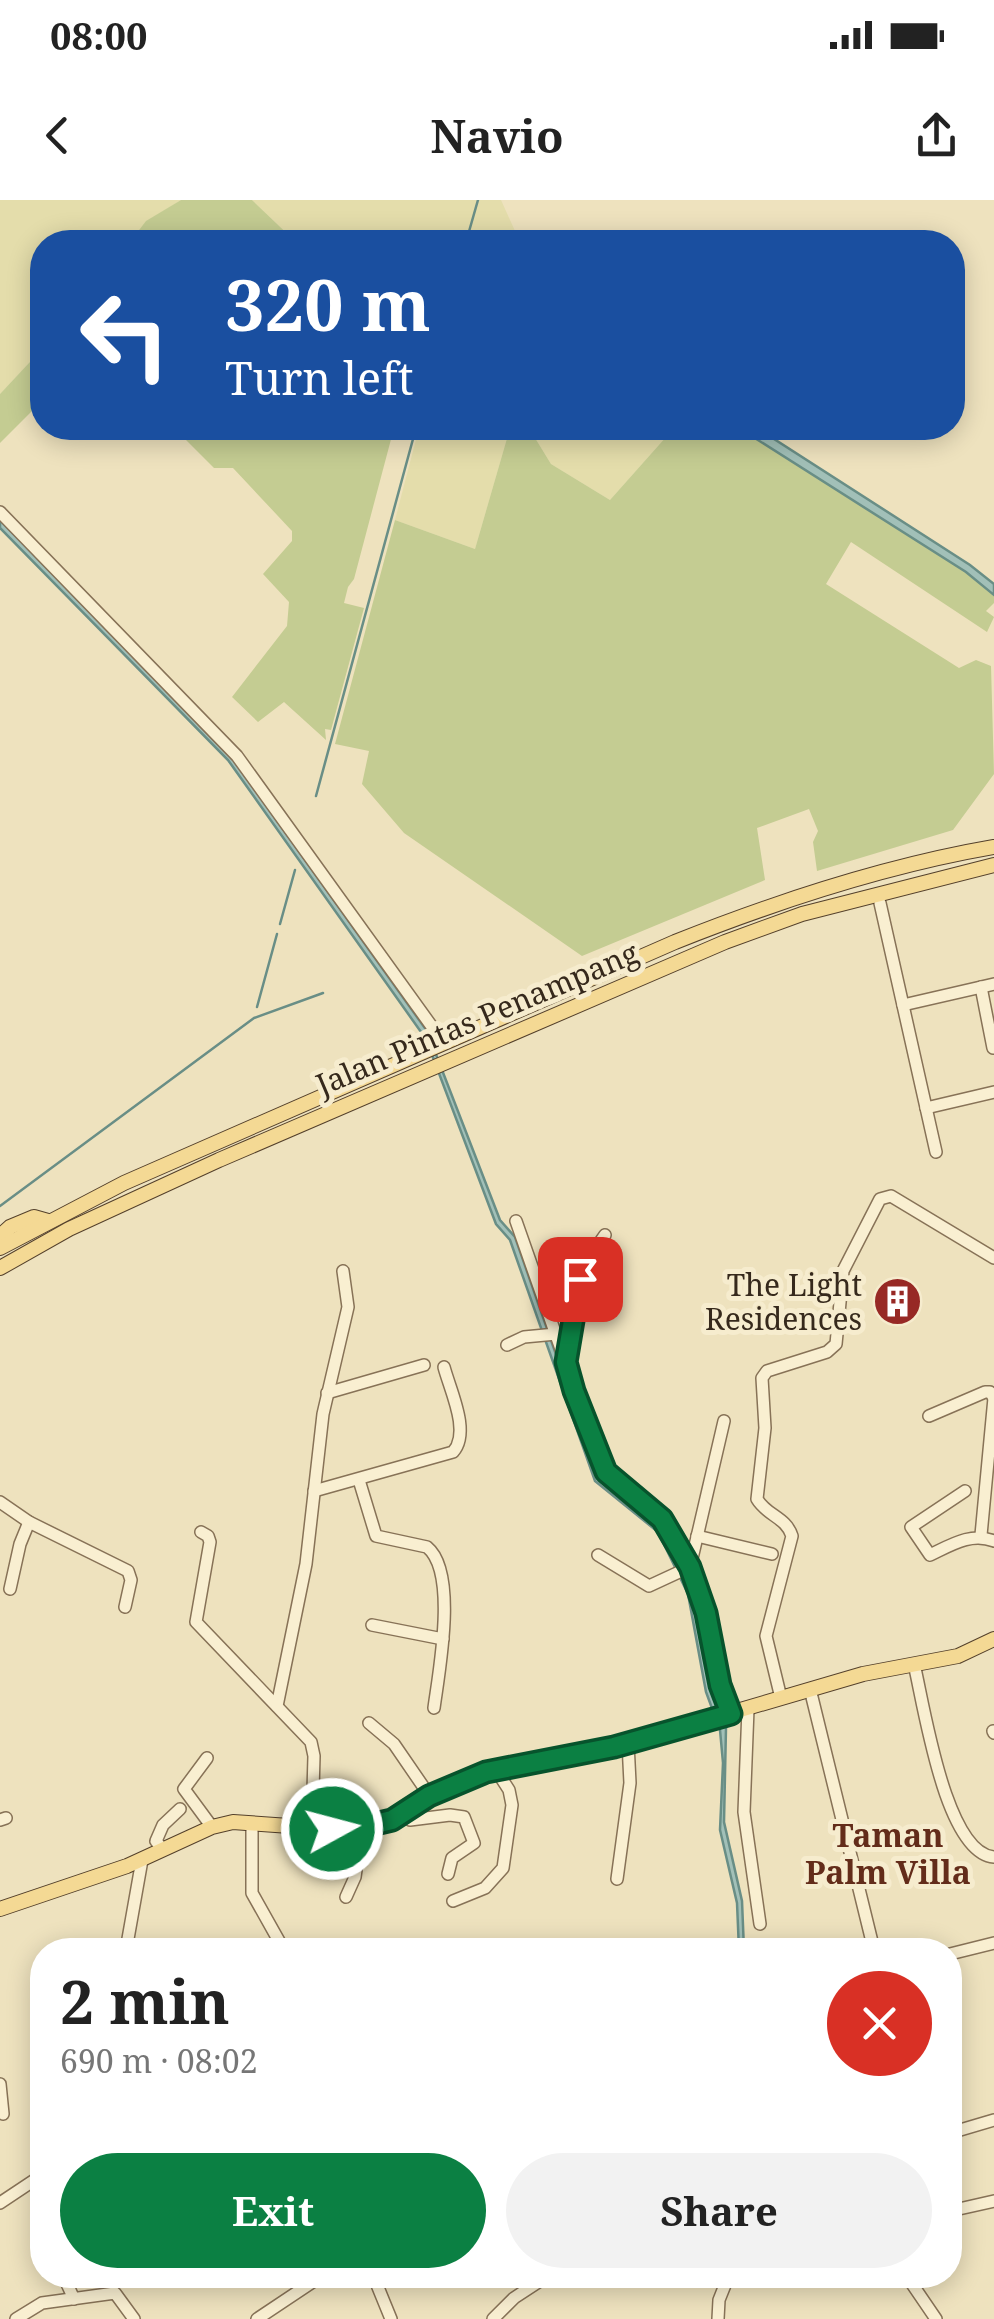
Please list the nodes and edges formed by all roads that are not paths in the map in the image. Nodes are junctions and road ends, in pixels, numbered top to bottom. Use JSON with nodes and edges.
{"nodes":[{"id":1,"x":0,"y":512,"type":"edge"},
{"id":2,"x":994,"y":847,"type":"edge"},
{"id":3,"x":994,"y":865,"type":"edge"},
{"id":4,"x":926,"y":880,"type":"junction"},
{"id":5,"x":852,"y":900,"type":"junction"},
{"id":6,"x":880,"y":903,"type":"junction"},
{"id":7,"x":987,"y":985,"type":"edge"},
{"id":8,"x":903,"y":1006,"type":"junction"},
{"id":9,"x":442,"y":1043,"type":"junction"},
{"id":10,"x":993,"y":1048,"type":"edge"},
{"id":11,"x":994,"y":1092,"type":"edge"},
{"id":12,"x":926,"y":1108,"type":"junction"},
{"id":13,"x":936,"y":1152,"type":"dead end"},
{"id":14,"x":48,"y":1221,"type":"junction"},
{"id":15,"x":516,"y":1221,"type":"dead end"},
{"id":16,"x":604,"y":1235,"type":"dead end"},
{"id":17,"x":0,"y":1236,"type":"edge"},
{"id":18,"x":38,"y":1246,"type":"junction"},
{"id":19,"x":0,"y":1247,"type":"edge"},
{"id":20,"x":994,"y":1258,"type":"edge"},
{"id":21,"x":0,"y":1268,"type":"edge"},
{"id":22,"x":343,"y":1272,"type":"dead end"},
{"id":23,"x":556,"y":1334,"type":"junction"},
{"id":24,"x":507,"y":1345,"type":"dead end"},
{"id":25,"x":566,"y":1362,"type":"junction"},
{"id":26,"x":424,"y":1365,"type":"dead end"},
{"id":27,"x":444,"y":1367,"type":"dead end"},
{"id":28,"x":327,"y":1393,"type":"junction"},
{"id":29,"x":994,"y":1398,"type":"edge"},
{"id":30,"x":928,"y":1416,"type":"dead end"},
{"id":31,"x":724,"y":1421,"type":"dead end"},
{"id":32,"x":360,"y":1480,"type":"junction"},
{"id":33,"x":314,"y":1491,"type":"junction"},
{"id":34,"x":966,"y":1491,"type":"dead end"},
{"id":35,"x":0,"y":1502,"type":"edge"},
{"id":36,"x":28,"y":1522,"type":"junction"},
{"id":37,"x":201,"y":1532,"type":"dead end"},
{"id":38,"x":697,"y":1536,"type":"junction"},
{"id":39,"x":981,"y":1536,"type":"junction"},
{"id":40,"x":994,"y":1540,"type":"edge"},
{"id":41,"x":772,"y":1554,"type":"dead end"},
{"id":42,"x":598,"y":1555,"type":"dead end"},
{"id":43,"x":684,"y":1571,"type":"junction"},
{"id":44,"x":10,"y":1589,"type":"dead end"},
{"id":45,"x":125,"y":1608,"type":"dead end"},
{"id":46,"x":372,"y":1625,"type":"dead end"},
{"id":47,"x":443,"y":1639,"type":"junction"},
{"id":48,"x":994,"y":1639,"type":"edge"},
{"id":49,"x":914,"y":1664,"type":"junction"},
{"id":50,"x":810,"y":1689,"type":"junction"},
{"id":51,"x":781,"y":1698,"type":"junction"},
{"id":52,"x":277,"y":1706,"type":"junction"},
{"id":53,"x":434,"y":1708,"type":"dead end"},
{"id":54,"x":748,"y":1709,"type":"junction"},
{"id":55,"x":724,"y":1716,"type":"junction"},
{"id":56,"x":368,"y":1723,"type":"dead end"},
{"id":57,"x":628,"y":1743,"type":"junction"},
{"id":58,"x":207,"y":1758,"type":"dead end"},
{"id":59,"x":496,"y":1770,"type":"junction"},
{"id":60,"x":429,"y":1796,"type":"junction"},
{"id":61,"x":180,"y":1809,"type":"dead end"},
{"id":62,"x":402,"y":1814,"type":"junction"},
{"id":63,"x":252,"y":1824,"type":"junction"},
{"id":64,"x":212,"y":1826,"type":"junction"},
{"id":65,"x":312,"y":1827,"type":"junction"},
{"id":66,"x":362,"y":1827,"type":"junction"},
{"id":67,"x":162,"y":1850,"type":"junction"},
{"id":68,"x":994,"y":1857,"type":"edge"},
{"id":69,"x":142,"y":1860,"type":"junction"},
{"id":70,"x":448,"y":1874,"type":"dead end"},
{"id":71,"x":617,"y":1879,"type":"dead end"},
{"id":72,"x":346,"y":1897,"type":"dead end"},
{"id":73,"x":453,"y":1901,"type":"dead end"},
{"id":74,"x":0,"y":1909,"type":"edge"},
{"id":75,"x":760,"y":1924,"type":"dead end"},
{"id":76,"x":128,"y":1938,"type":"edge"},
{"id":77,"x":277,"y":1938,"type":"edge"},
{"id":78,"x":871,"y":1938,"type":"edge"},
{"id":79,"x":994,"y":1943,"type":"edge"},
{"id":80,"x":962,"y":1951,"type":"edge"},
{"id":81,"x":0,"y":2084,"type":"edge"},
{"id":82,"x":3,"y":2114,"type":"dead end"},
{"id":83,"x":994,"y":2120,"type":"edge"},
{"id":84,"x":962,"y":2129,"type":"edge"},
{"id":85,"x":30,"y":2183,"type":"edge"},
{"id":86,"x":994,"y":2201,"type":"edge"},
{"id":87,"x":0,"y":2203,"type":"edge"},
{"id":88,"x":962,"y":2208,"type":"edge"},
{"id":89,"x":69,"y":2288,"type":"edge"},
{"id":90,"x":304,"y":2288,"type":"edge"},
{"id":91,"x":379,"y":2288,"type":"edge"},
{"id":92,"x":529,"y":2288,"type":"edge"},
{"id":93,"x":724,"y":2288,"type":"edge"},
{"id":94,"x":915,"y":2288,"type":"edge"},
{"id":95,"x":74,"y":2299,"type":"junction"},
{"id":96,"x":16,"y":2319,"type":"edge"},
{"id":97,"x":134,"y":2319,"type":"edge"},
{"id":98,"x":257,"y":2319,"type":"edge"},
{"id":99,"x":391,"y":2319,"type":"edge"},
{"id":100,"x":493,"y":2319,"type":"edge"},
{"id":101,"x":718,"y":2319,"type":"edge"},
{"id":102,"x":936,"y":2319,"type":"edge"}],
"edges":[{"from":1,"to":9,"type":"street"},
{"from":2,"to":9,"type":"main road","name":"Jalan Pintas Penampang"},
{"from":3,"to":4,"type":"main road","name":"Jalan Pintas Penampang"},
{"from":4,"to":5,"type":"main road","name":"Jalan Pintas Penampang"},
{"from":4,"to":6,"type":"street"},
{"from":5,"to":6,"type":"street"},
{"from":5,"to":18,"type":"main road","name":"Jalan Pintas Penampang"},
{"from":6,"to":8,"type":"street"},
{"from":7,"to":8,"type":"street"},
{"from":7,"to":10,"type":"street"},
{"from":8,"to":12,"type":"street"},
{"from":9,"to":14,"type":"main road","name":"Jalan Pintas Penampang"},
{"from":11,"to":12,"type":"street"},
{"from":12,"to":13,"type":"street"},
{"from":14,"to":17,"type":"main road"},
{"from":14,"to":19,"type":"main road","name":"Jalan Pintas Penampang"},
{"from":15,"to":23,"type":"street"},
{"from":16,"to":25,"type":"street"},
{"from":18,"to":19,"type":"main road"},
{"from":18,"to":21,"type":"main road","name":"Jalan Pintas Penampang"},
{"from":20,"to":51,"type":"street"},
{"from":22,"to":28,"type":"street"},
{"from":23,"to":24,"type":"street"},
{"from":23,"to":25,"type":"street"},
{"from":25,"to":43,"type":"street"},
{"from":26,"to":28,"type":"street"},
{"from":27,"to":32,"type":"street"},
{"from":28,"to":33,"type":"street"},
{"from":29,"to":30,"type":"street"},
{"from":29,"to":39,"type":"street"},
{"from":31,"to":38,"type":"street"},
{"from":32,"to":33,"type":"street"},
{"from":32,"to":47,"type":"street"},
{"from":33,"to":52,"type":"street"},
{"from":34,"to":39,"type":"street"},
{"from":35,"to":36,"type":"street"},
{"from":36,"to":44,"type":"street"},
{"from":36,"to":45,"type":"street"},
{"from":37,"to":52,"type":"street"},
{"from":38,"to":41,"type":"street"},
{"from":38,"to":43,"type":"street"},
{"from":39,"to":40,"type":"street"},
{"from":42,"to":43,"type":"street"},
{"from":43,"to":55,"type":"street"},
{"from":46,"to":47,"type":"street"},
{"from":47,"to":53,"type":"street"},
{"from":48,"to":49,"type":"main road"},
{"from":49,"to":50,"type":"main road"},
{"from":49,"to":68,"type":"street"},
{"from":50,"to":51,"type":"main road"},
{"from":50,"to":78,"type":"street"},
{"from":51,"to":54,"type":"main road"},
{"from":52,"to":65,"type":"street"},
{"from":54,"to":55,"type":"main road"},
{"from":54,"to":75,"type":"street"},
{"from":55,"to":57,"type":"main road"},
{"from":56,"to":60,"type":"street"},
{"from":57,"to":59,"type":"main road"},
{"from":57,"to":71,"type":"street"},
{"from":58,"to":64,"type":"street"},
{"from":59,"to":60,"type":"main road"},
{"from":59,"to":73,"type":"street"},
{"from":60,"to":62,"type":"main road"},
{"from":61,"to":67,"type":"street"},
{"from":62,"to":66,"type":"main road"},
{"from":62,"to":70,"type":"street"},
{"from":63,"to":64,"type":"main road"},
{"from":63,"to":65,"type":"main road"},
{"from":63,"to":77,"type":"street"},
{"from":64,"to":67,"type":"main road"},
{"from":65,"to":66,"type":"main road"},
{"from":66,"to":72,"type":"street"},
{"from":67,"to":69,"type":"main road"},
{"from":69,"to":74,"type":"main road"},
{"from":69,"to":76,"type":"street"},
{"from":79,"to":80,"type":"street"},
{"from":81,"to":82,"type":"street"},
{"from":83,"to":84,"type":"street"},
{"from":85,"to":87,"type":"street"},
{"from":86,"to":88,"type":"street"},
{"from":89,"to":95,"type":"street"},
{"from":90,"to":98,"type":"street"},
{"from":91,"to":99,"type":"street"},
{"from":92,"to":100,"type":"street"},
{"from":93,"to":101,"type":"street"},
{"from":94,"to":102,"type":"street"},
{"from":95,"to":96,"type":"street"},
{"from":95,"to":97,"type":"street"}]}
